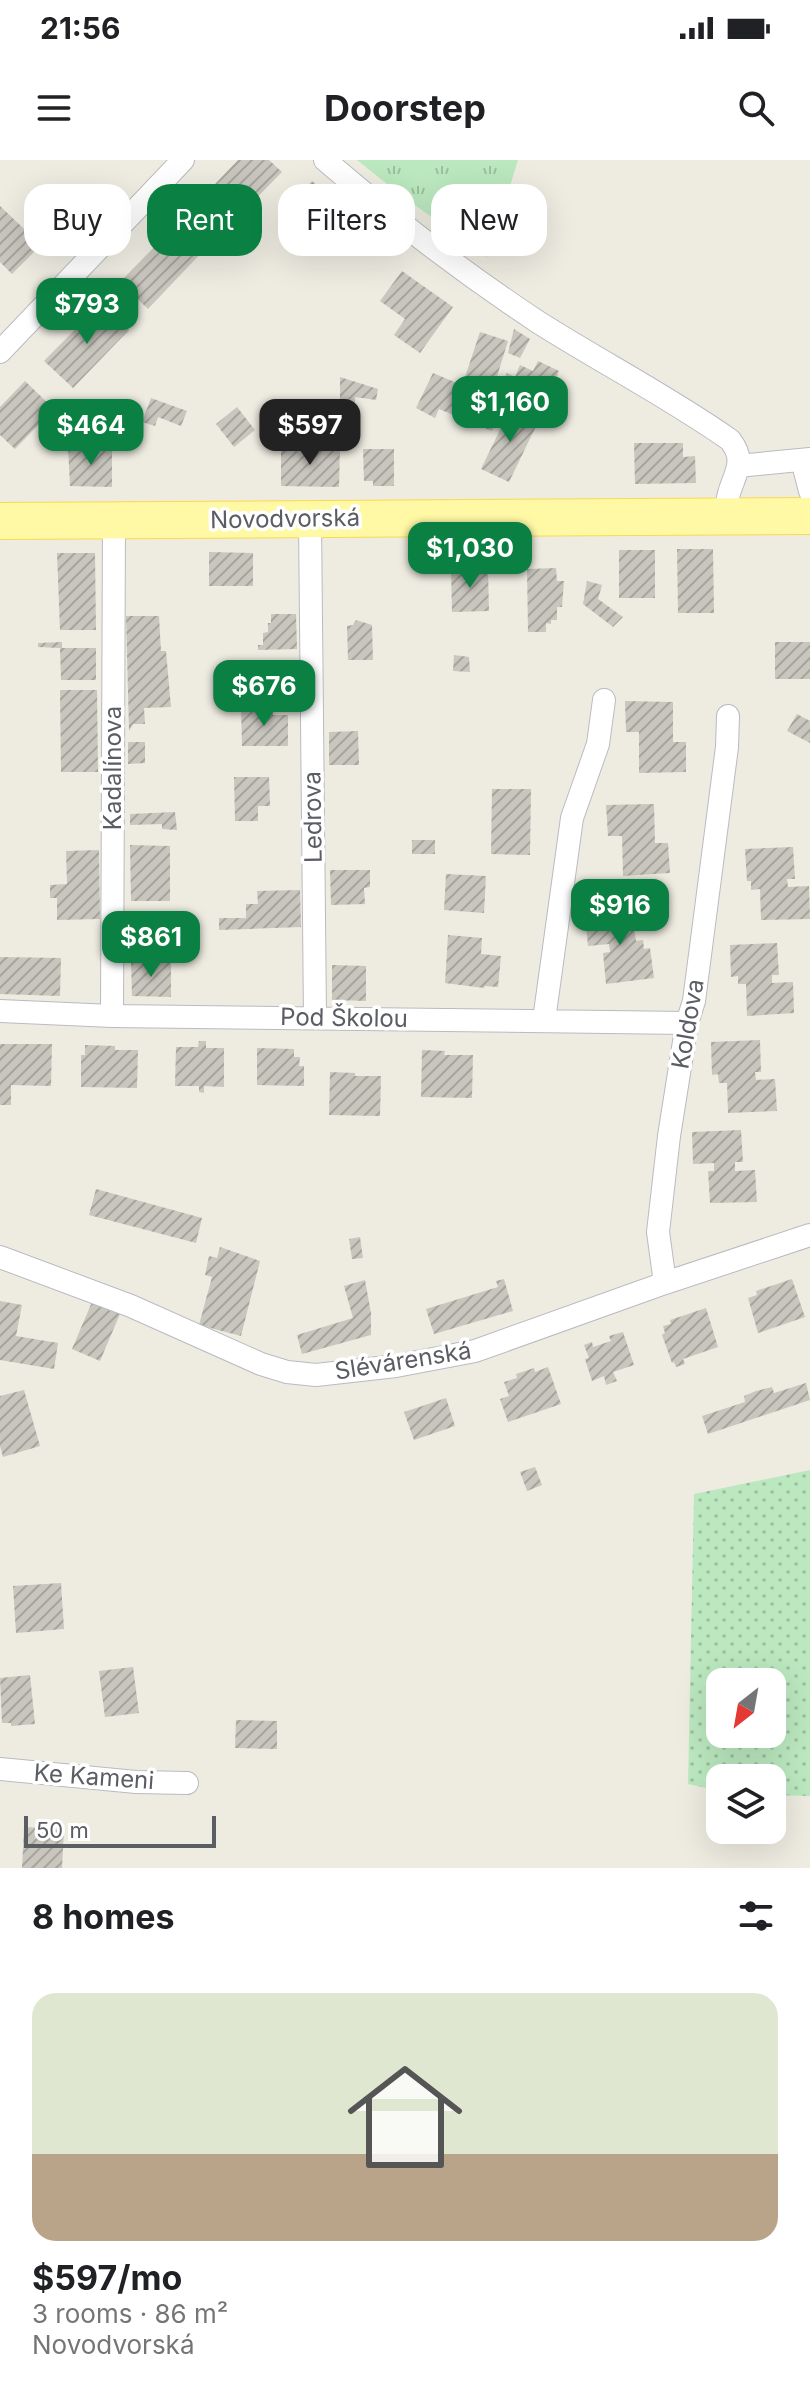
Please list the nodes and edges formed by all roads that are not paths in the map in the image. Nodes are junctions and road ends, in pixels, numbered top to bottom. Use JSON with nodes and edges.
{"nodes":[{"id":1,"x":183,"y":160,"type":"edge"},
{"id":2,"x":325,"y":160,"type":"edge"},
{"id":3,"x":0,"y":352,"type":"edge"},
{"id":4,"x":806,"y":460,"type":"edge"},
{"id":5,"x":738,"y":466,"type":"junction"},
{"id":6,"x":810,"y":491,"type":"edge"},
{"id":7,"x":810,"y":516,"type":"edge"},
{"id":8,"x":725,"y":517,"type":"junction"},
{"id":9,"x":114,"y":520,"type":"junction"},
{"id":10,"x":0,"y":521,"type":"edge"},
{"id":11,"x":310,"y":521,"type":"junction"},
{"id":12,"x":604,"y":700,"type":"dead end"},
{"id":13,"x":728,"y":716,"type":"dead end"},
{"id":14,"x":0,"y":1011,"type":"edge"},
{"id":15,"x":112,"y":1016,"type":"junction"},
{"id":16,"x":315,"y":1017,"type":"junction"},
{"id":17,"x":544,"y":1020,"type":"junction"},
{"id":18,"x":687,"y":1023,"type":"junction"},
{"id":19,"x":810,"y":1235,"type":"edge"},
{"id":20,"x":0,"y":1257,"type":"edge"},
{"id":21,"x":665,"y":1283,"type":"junction"},
{"id":22,"x":0,"y":1769,"type":"edge"},
{"id":23,"x":187,"y":1783,"type":"dead end"}],
"edges":[{"from":1,"to":3,"type":"street"},
{"from":2,"to":5,"type":"street"},
{"from":4,"to":5,"type":"street"},
{"from":4,"to":6,"type":"street"},
{"from":5,"to":8,"type":"street"},
{"from":7,"to":8,"type":"main road","name":"Novodvorská"},
{"from":8,"to":11,"type":"main road","name":"Novodvorská"},
{"from":9,"to":10,"type":"main road","name":"Novodvorská"},
{"from":9,"to":11,"type":"main road","name":"Novodvorská"},
{"from":9,"to":15,"type":"street","name":"Kadalínova"},
{"from":11,"to":16,"type":"street","name":"Ledrova"},
{"from":12,"to":17,"type":"street"},
{"from":13,"to":18,"type":"street","name":"Koldova"},
{"from":14,"to":15,"type":"street","name":"Pod Školou"},
{"from":15,"to":16,"type":"street","name":"Pod Školou"},
{"from":16,"to":17,"type":"street","name":"Pod Školou"},
{"from":17,"to":18,"type":"street","name":"Pod Školou"},
{"from":18,"to":21,"type":"street","name":"Koldova"},
{"from":19,"to":21,"type":"street","name":"Slévárenská"},
{"from":20,"to":21,"type":"street","name":"Slévárenská"},
{"from":22,"to":23,"type":"street","name":"Ke Kameni"}]}
